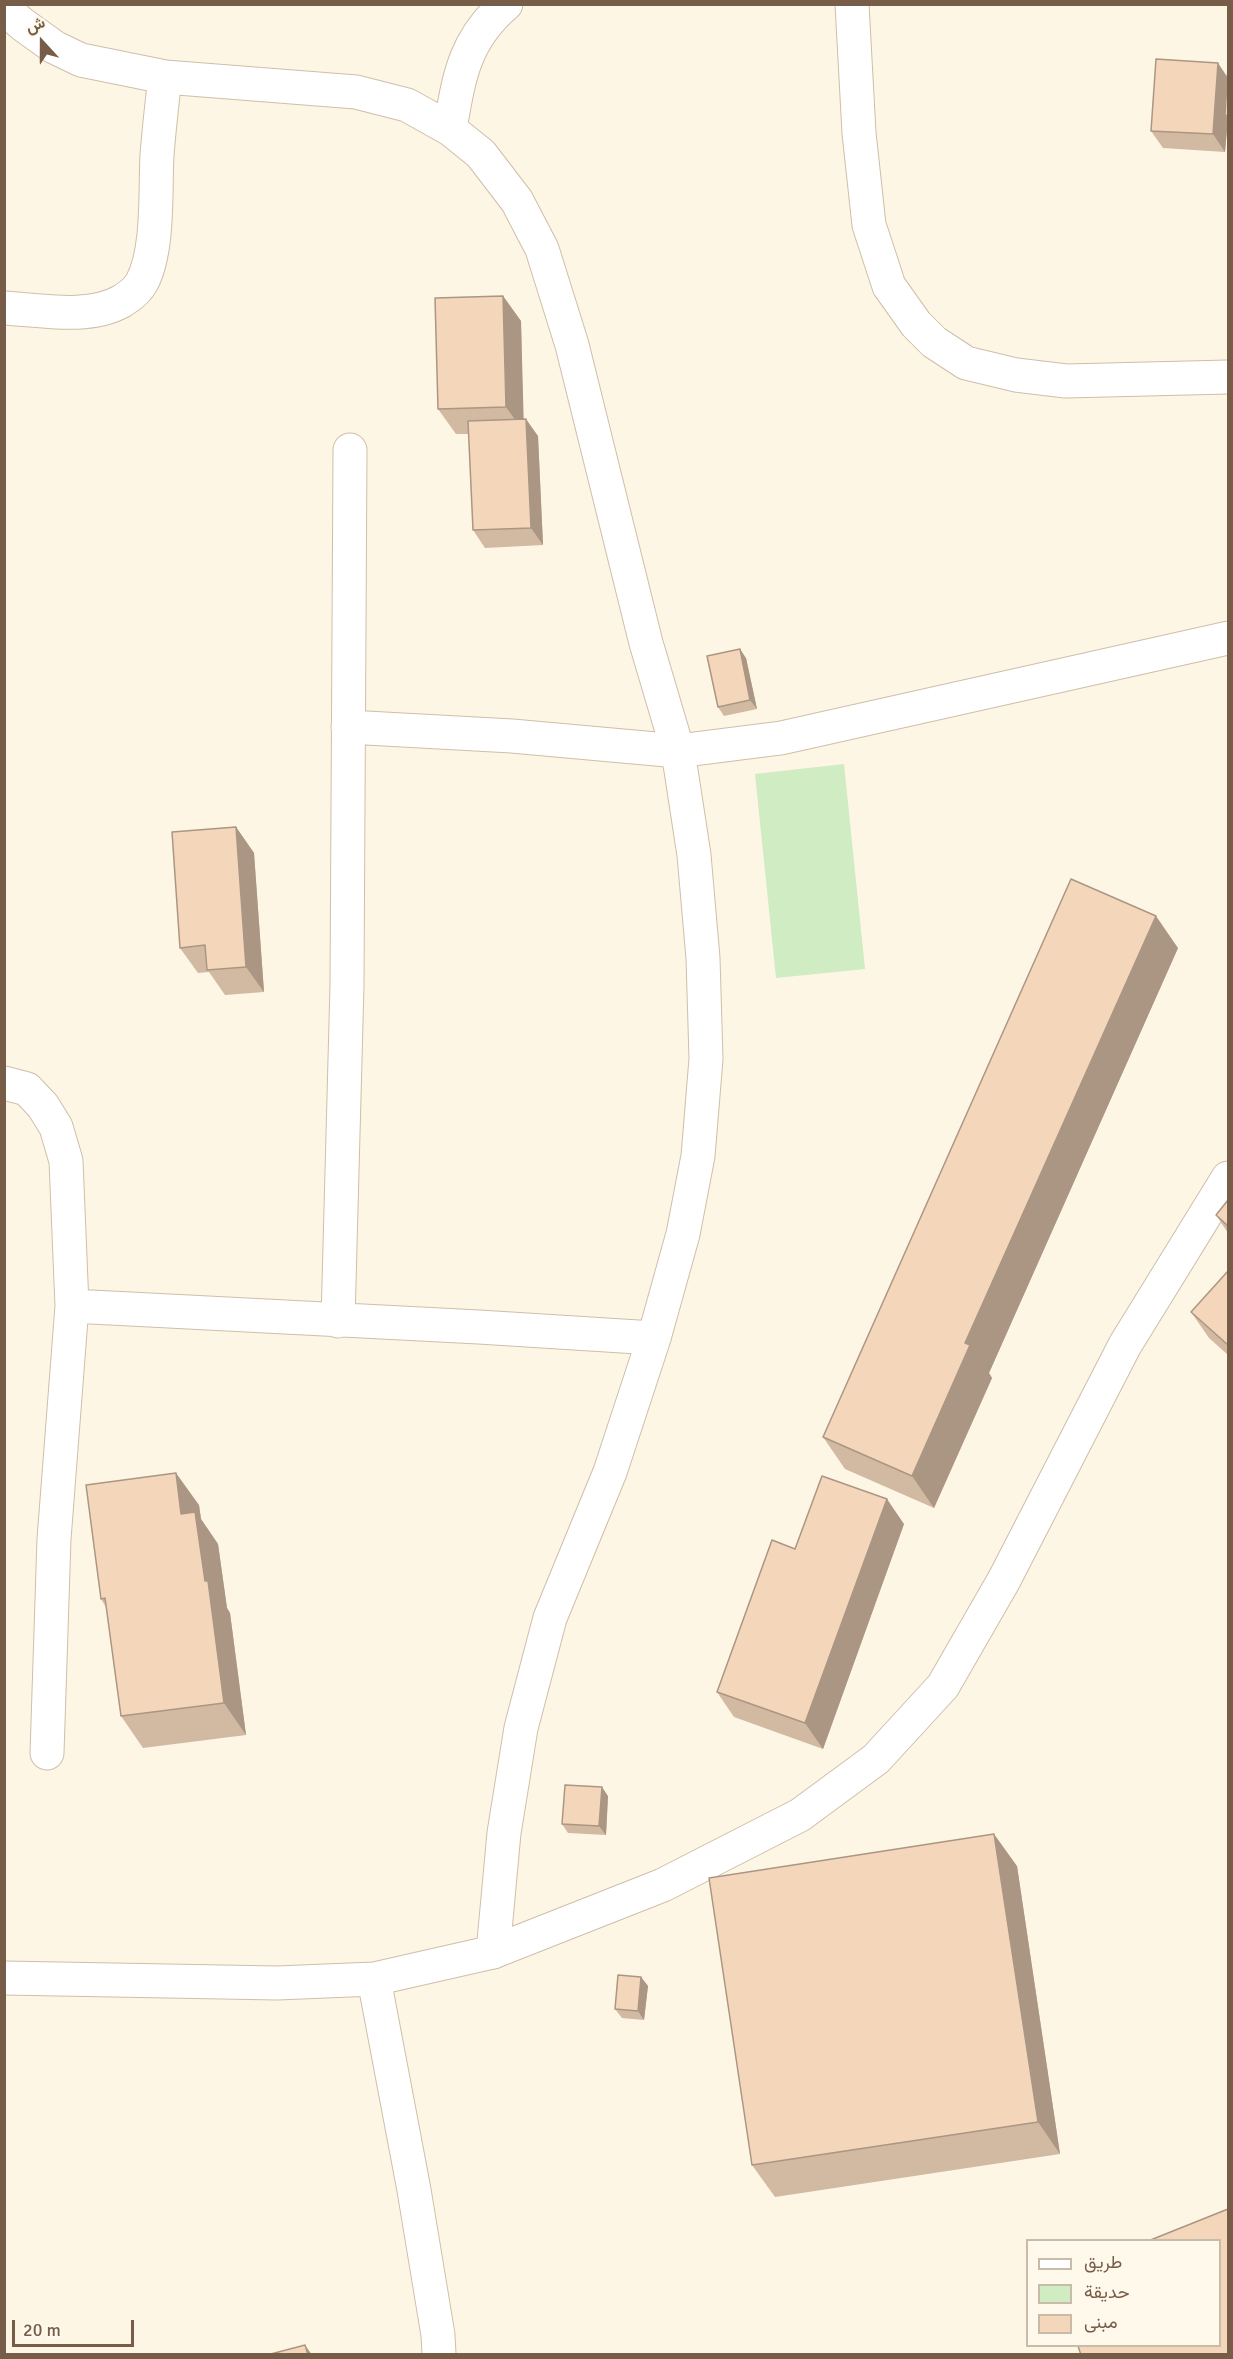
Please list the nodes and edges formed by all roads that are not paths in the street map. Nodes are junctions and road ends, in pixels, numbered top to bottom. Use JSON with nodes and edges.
{"nodes":[{"id":1,"x":506,"y":4,"type":"edge"},
{"id":2,"x":852,"y":4,"type":"edge"},
{"id":3,"x":4,"y":8,"type":"edge"},
{"id":4,"x":165,"y":77,"type":"junction"},
{"id":5,"x":450,"y":129,"type":"junction"},
{"id":6,"x":4,"y":308,"type":"edge"},
{"id":7,"x":1228,"y":377,"type":"edge"},
{"id":8,"x":350,"y":450,"type":"dead end"},
{"id":9,"x":1228,"y":638,"type":"edge"},
{"id":10,"x":348,"y":727,"type":"junction"},
{"id":11,"x":678,"y":751,"type":"junction"},
{"id":12,"x":4,"y":1083,"type":"edge"},
{"id":13,"x":1228,"y":1178,"type":"edge"},
{"id":14,"x":72,"y":1306,"type":"junction"},
{"id":15,"x":338,"y":1321,"type":"junction"},
{"id":16,"x":654,"y":1338,"type":"junction"},
{"id":17,"x":47,"y":1753,"type":"dead end"},
{"id":18,"x":493,"y":1952,"type":"junction"},
{"id":19,"x":4,"y":1978,"type":"edge"},
{"id":20,"x":374,"y":1979,"type":"junction"},
{"id":21,"x":439,"y":2355,"type":"edge"}],
"edges":[{"from":1,"to":5,"type":"street"},
{"from":2,"to":7,"type":"street"},
{"from":3,"to":4,"type":"street"},
{"from":4,"to":5,"type":"street"},
{"from":4,"to":6,"type":"street"},
{"from":5,"to":11,"type":"street"},
{"from":8,"to":10,"type":"street"},
{"from":9,"to":11,"type":"street"},
{"from":10,"to":11,"type":"street"},
{"from":10,"to":15,"type":"street"},
{"from":11,"to":16,"type":"street"},
{"from":12,"to":14,"type":"street"},
{"from":13,"to":18,"type":"street"},
{"from":14,"to":15,"type":"street"},
{"from":14,"to":17,"type":"street"},
{"from":15,"to":16,"type":"street"},
{"from":16,"to":18,"type":"street"},
{"from":18,"to":20,"type":"street"},
{"from":19,"to":20,"type":"street"},
{"from":20,"to":21,"type":"street"}]}
